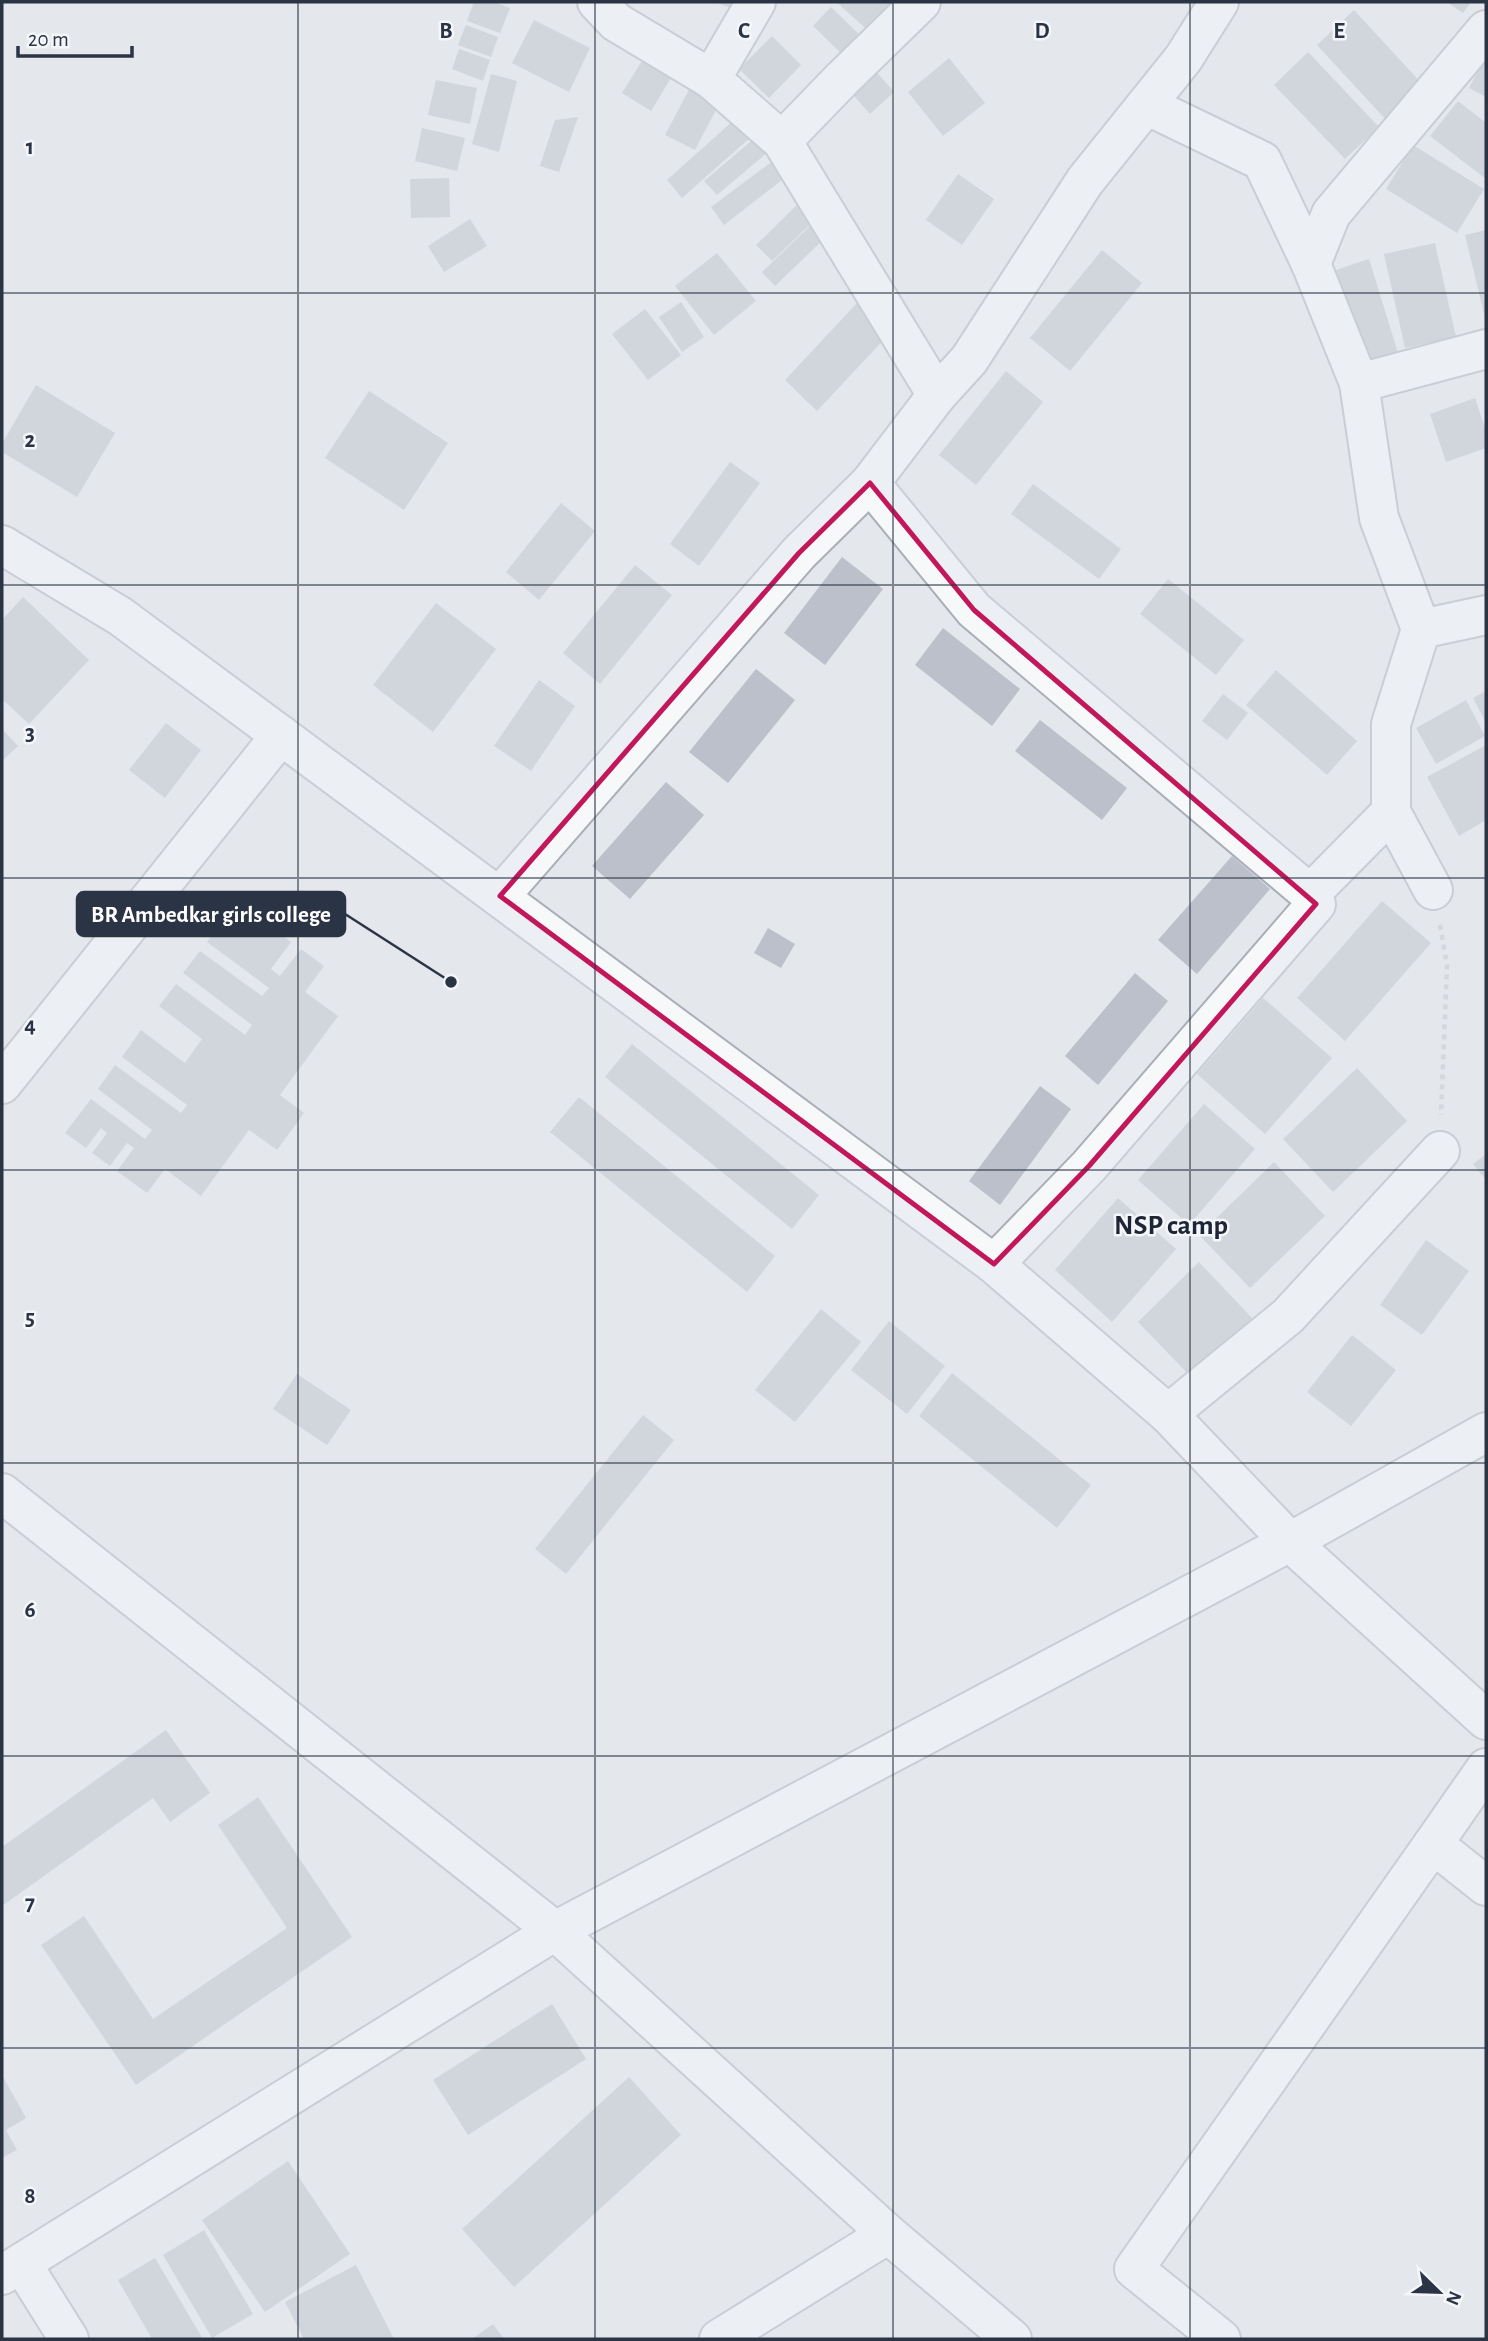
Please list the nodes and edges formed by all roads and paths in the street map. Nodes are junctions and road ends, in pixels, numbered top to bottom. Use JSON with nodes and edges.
{"nodes":[{"id":1,"x":597,"y":2,"type":"edge"},
{"id":2,"x":756,"y":2,"type":"edge"},
{"id":3,"x":921,"y":2,"type":"edge"},
{"id":4,"x":1219,"y":2,"type":"edge"},
{"id":5,"x":1486,"y":30,"type":"edge"},
{"id":6,"x":711,"y":79,"type":"junction"},
{"id":7,"x":1146,"y":105,"type":"junction"},
{"id":8,"x":782,"y":141,"type":"junction"},
{"id":9,"x":1311,"y":264,"type":"junction"},
{"id":10,"x":1486,"y":349,"type":"edge"},
{"id":11,"x":1359,"y":383,"type":"junction"},
{"id":12,"x":937,"y":395,"type":"junction"},
{"id":13,"x":870,"y":483,"type":"junction"},
{"id":14,"x":2,"y":545,"type":"edge"},
{"id":15,"x":1486,"y":615,"type":"edge"},
{"id":16,"x":1422,"y":629,"type":"junction"},
{"id":17,"x":281,"y":735,"type":"junction"},
{"id":18,"x":1391,"y":812,"type":"junction"},
{"id":19,"x":1433,"y":890,"type":"joint"},
{"id":20,"x":1310,"y":894,"type":"junction"},
{"id":21,"x":500,"y":896,"type":"junction"},
{"id":22,"x":2,"y":1084,"type":"edge"},
{"id":23,"x":1440,"y":1151,"type":"joint"},
{"id":24,"x":995,"y":1264,"type":"junction"},
{"id":25,"x":1168,"y":1414,"type":"junction"},
{"id":26,"x":1486,"y":1432,"type":"edge"},
{"id":27,"x":2,"y":1493,"type":"edge"},
{"id":28,"x":1290,"y":1542,"type":"junction"},
{"id":29,"x":1486,"y":1720,"type":"edge"},
{"id":30,"x":1486,"y":1768,"type":"edge"},
{"id":31,"x":1433,"y":1844,"type":"junction"},
{"id":32,"x":1486,"y":1886,"type":"edge"},
{"id":33,"x":555,"y":1931,"type":"junction"},
{"id":34,"x":888,"y":2234,"type":"junction"},
{"id":35,"x":12,"y":2270,"type":"edge"},
{"id":36,"x":69,"y":2339,"type":"edge"},
{"id":37,"x":719,"y":2339,"type":"edge"},
{"id":38,"x":1012,"y":2339,"type":"edge"},
{"id":39,"x":1221,"y":2339,"type":"edge"}],
"edges":[{"from":1,"to":6,"type":"street"},
{"from":2,"to":6,"type":"street"},
{"from":3,"to":8,"type":"street"},
{"from":4,"to":7,"type":"street"},
{"from":5,"to":9,"type":"street"},
{"from":6,"to":8,"type":"street"},
{"from":7,"to":9,"type":"street"},
{"from":7,"to":12,"type":"street"},
{"from":8,"to":12,"type":"street"},
{"from":9,"to":11,"type":"street"},
{"from":10,"to":11,"type":"street"},
{"from":11,"to":16,"type":"street"},
{"from":12,"to":13,"type":"street"},
{"from":13,"to":20,"type":"street"},
{"from":13,"to":21,"type":"street"},
{"from":14,"to":17,"type":"street"},
{"from":15,"to":16,"type":"street"},
{"from":16,"to":18,"type":"street"},
{"from":17,"to":21,"type":"street"},
{"from":17,"to":22,"type":"street"},
{"from":18,"to":19,"type":"street"},
{"from":18,"to":20,"type":"street"},
{"from":19,"to":23,"type":"path"},
{"from":20,"to":24,"type":"street"},
{"from":21,"to":24,"type":"street"},
{"from":23,"to":25,"type":"street"},
{"from":24,"to":25,"type":"street"},
{"from":25,"to":28,"type":"street"},
{"from":26,"to":28,"type":"street"},
{"from":27,"to":33,"type":"street"},
{"from":28,"to":29,"type":"street"},
{"from":28,"to":33,"type":"street"},
{"from":30,"to":31,"type":"street"},
{"from":31,"to":32,"type":"street"},
{"from":31,"to":39,"type":"street"},
{"from":33,"to":34,"type":"street"},
{"from":33,"to":35,"type":"street"},
{"from":34,"to":37,"type":"street"},
{"from":34,"to":38,"type":"street"},
{"from":35,"to":36,"type":"street"}]}
